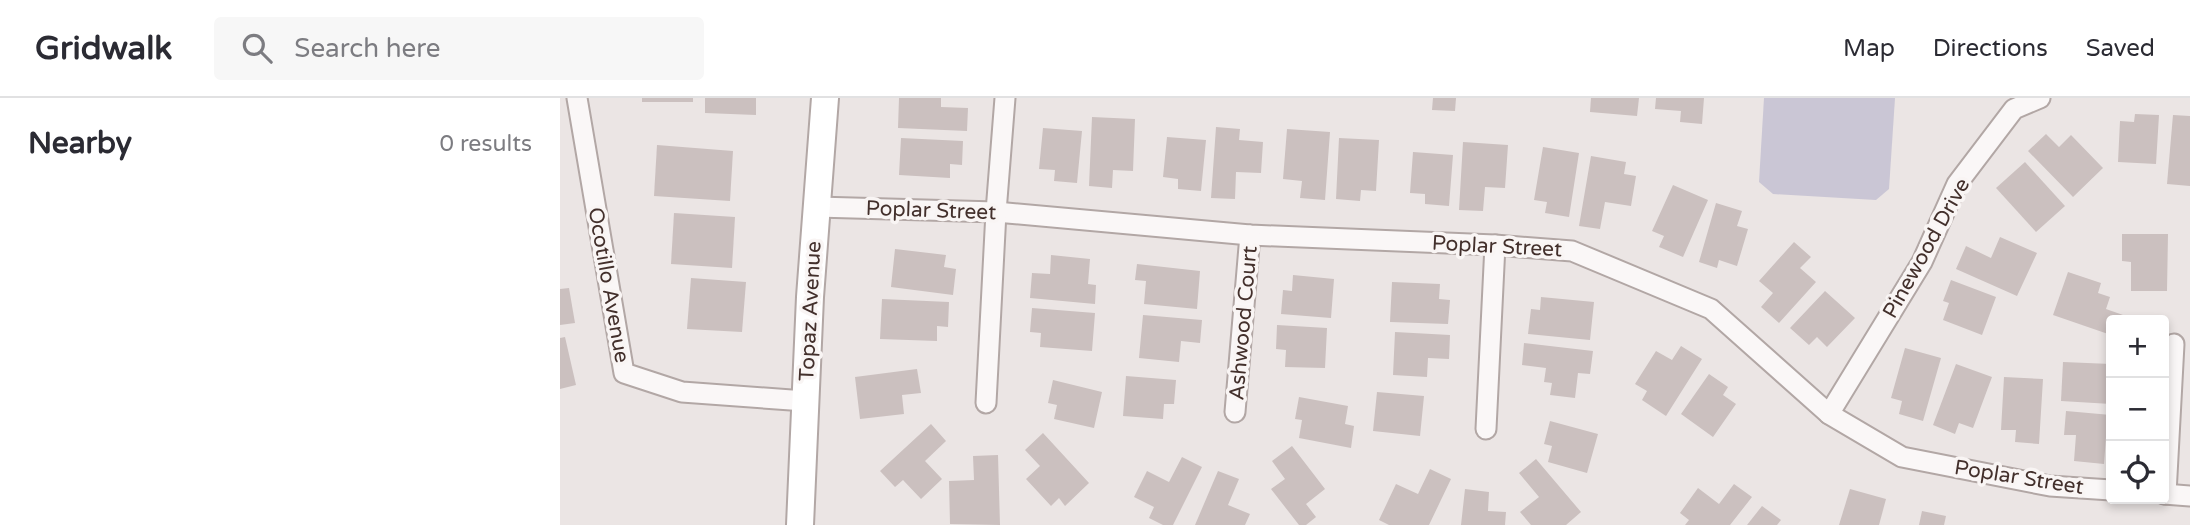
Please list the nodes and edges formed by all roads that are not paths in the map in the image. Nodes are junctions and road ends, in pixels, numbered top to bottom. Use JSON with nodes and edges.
{"nodes":[{"id":1,"x":576,"y":98,"type":"edge"},
{"id":2,"x":825,"y":98,"type":"edge"},
{"id":3,"x":1005,"y":98,"type":"edge"},
{"id":4,"x":2040,"y":98,"type":"edge"},
{"id":5,"x":2009,"y":104,"type":"edge"},
{"id":6,"x":817,"y":207,"type":"junction"},
{"id":7,"x":996,"y":212,"type":"junction"},
{"id":8,"x":1250,"y":235,"type":"junction"},
{"id":9,"x":1495,"y":245,"type":"junction"},
{"id":10,"x":2174,"y":345,"type":"dead end"},
{"id":11,"x":805,"y":401,"type":"junction"},
{"id":12,"x":986,"y":403,"type":"dead end"},
{"id":13,"x":1235,"y":412,"type":"dead end"},
{"id":14,"x":1829,"y":414,"type":"junction"},
{"id":15,"x":1486,"y":429,"type":"dead end"},
{"id":16,"x":2168,"y":441,"type":"edge"},
{"id":17,"x":2106,"y":490,"type":"edge"},
{"id":18,"x":2169,"y":494,"type":"edge"},
{"id":19,"x":2190,"y":496,"type":"edge"},
{"id":20,"x":800,"y":525,"type":"edge"}],
"edges":[{"from":1,"to":11,"type":"street","name":"Ocotillo Avenue"},
{"from":2,"to":6,"type":"street","name":"Topaz Avenue"},
{"from":3,"to":7,"type":"street"},
{"from":4,"to":5,"type":"street","name":"Pinewood Drive"},
{"from":5,"to":14,"type":"street","name":"Pinewood Drive"},
{"from":6,"to":7,"type":"street","name":"Poplar Street"},
{"from":6,"to":11,"type":"street","name":"Topaz Avenue"},
{"from":7,"to":8,"type":"street","name":"Poplar Street"},
{"from":7,"to":12,"type":"street"},
{"from":8,"to":9,"type":"street","name":"Poplar Street"},
{"from":8,"to":13,"type":"street","name":"Ashwood Court"},
{"from":9,"to":14,"type":"street","name":"Poplar Street"},
{"from":9,"to":15,"type":"street"},
{"from":10,"to":16,"type":"street"},
{"from":11,"to":20,"type":"street","name":"Topaz Avenue"},
{"from":14,"to":17,"type":"street","name":"Poplar Street"},
{"from":18,"to":19,"type":"street"}]}
